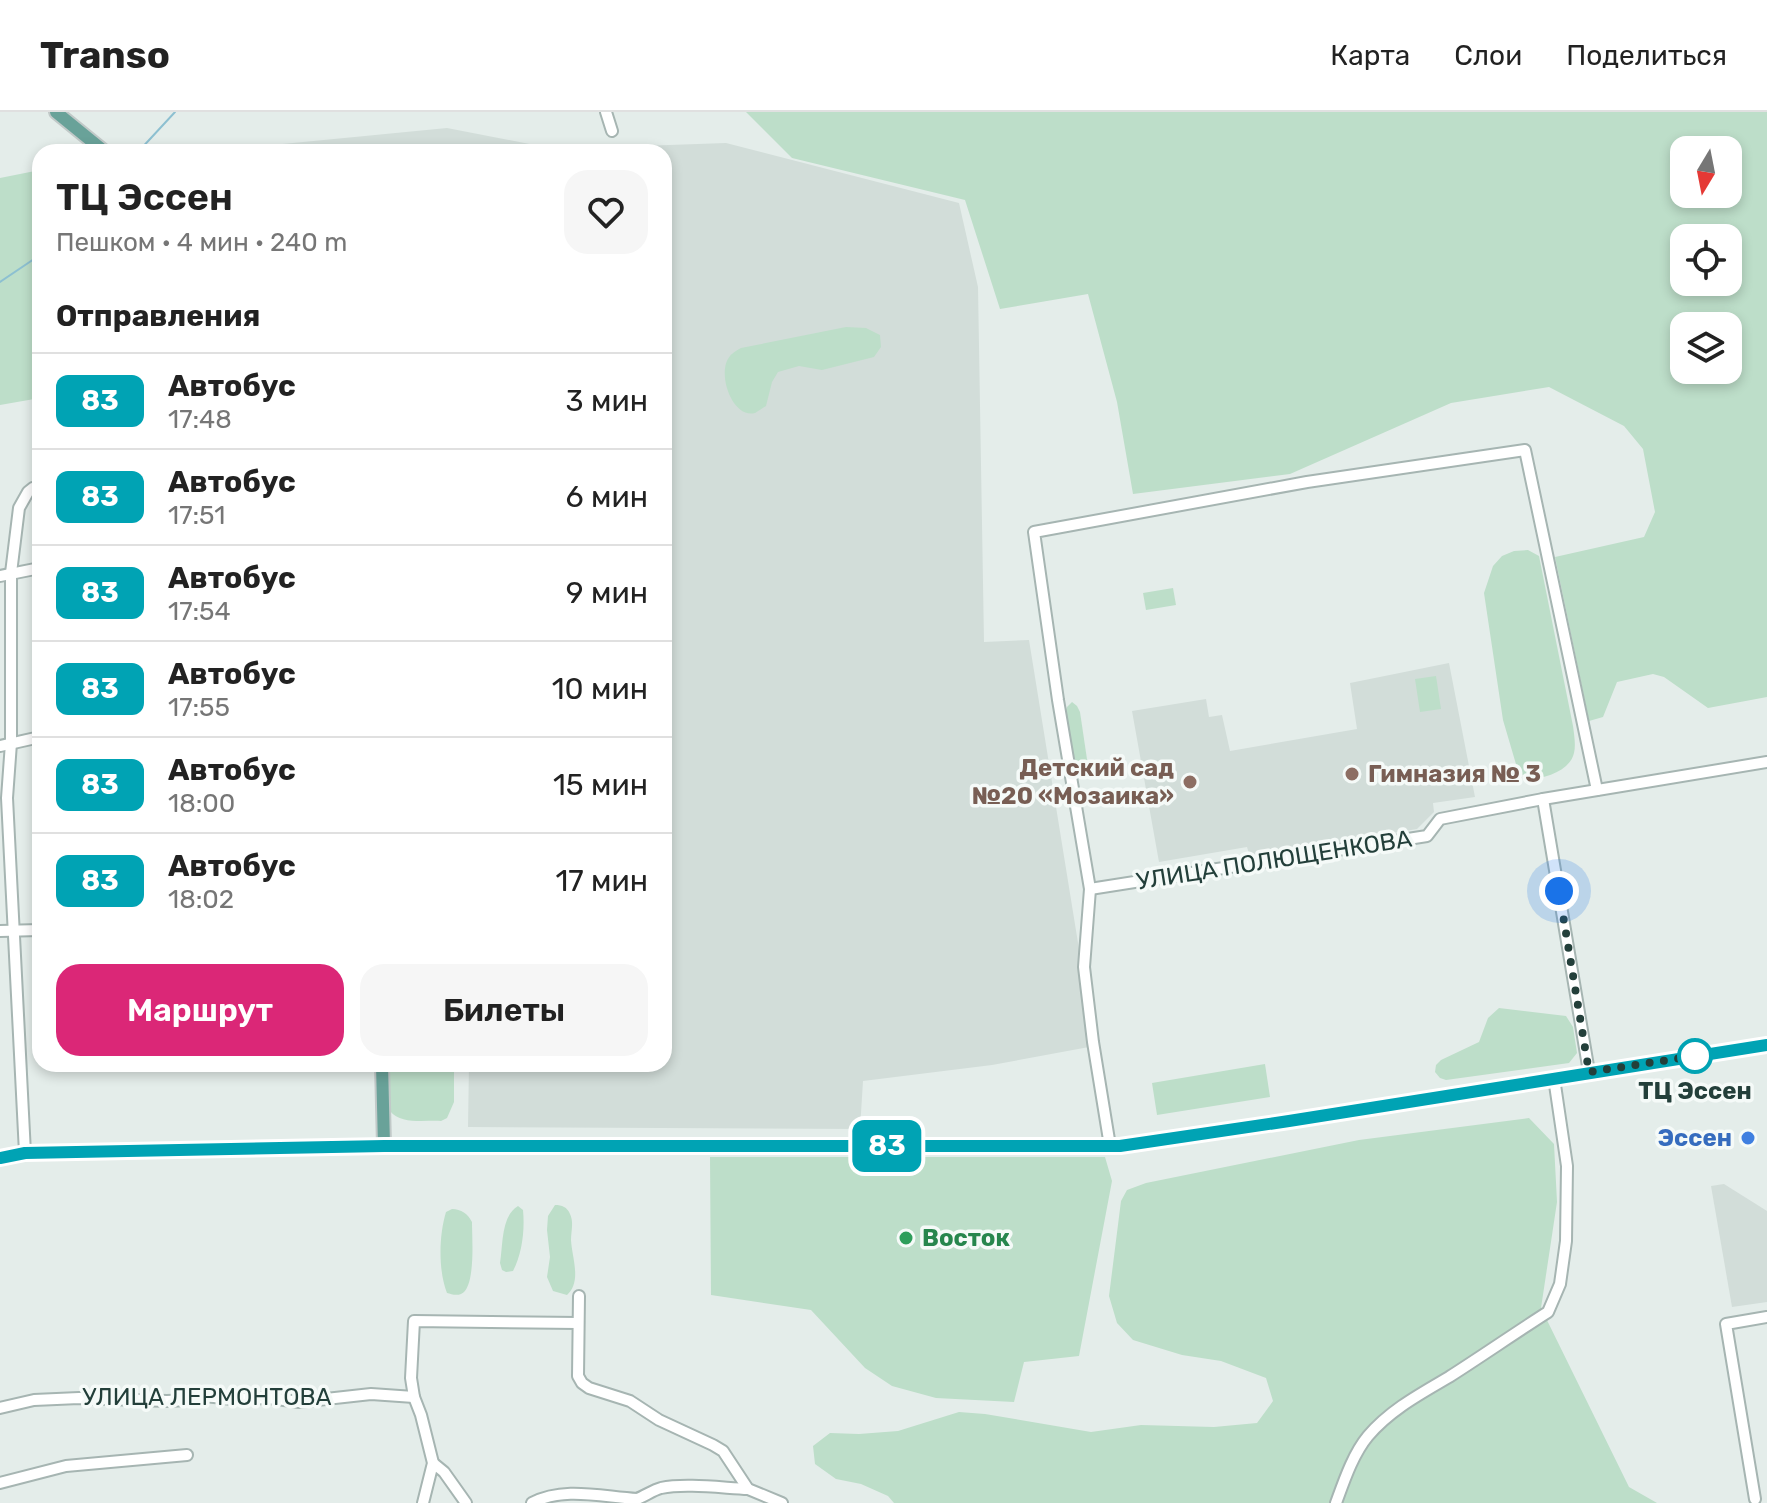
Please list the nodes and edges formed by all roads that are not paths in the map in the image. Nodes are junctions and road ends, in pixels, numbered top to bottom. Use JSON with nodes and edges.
{"nodes":[{"id":1,"x":56,"y":112,"type":"edge"},
{"id":2,"x":606,"y":112,"type":"edge"},
{"id":3,"x":612,"y":131,"type":"dead end"},
{"id":4,"x":95,"y":144,"type":"edge"},
{"id":5,"x":32,"y":489,"type":"edge"},
{"id":6,"x":32,"y":570,"type":"edge"},
{"id":7,"x":5,"y":575,"type":"edge"},
{"id":8,"x":32,"y":739,"type":"edge"},
{"id":9,"x":5,"y":744,"type":"edge"},
{"id":10,"x":1767,"y":762,"type":"edge"},
{"id":11,"x":1597,"y":790,"type":"junction"},
{"id":12,"x":1543,"y":799,"type":"junction"},
{"id":13,"x":1090,"y":889,"type":"junction"},
{"id":14,"x":32,"y":930,"type":"edge"},
{"id":15,"x":0,"y":931,"type":"edge"},
{"id":16,"x":15,"y":931,"type":"junction"},
{"id":17,"x":1767,"y":1045,"type":"edge"},
{"id":18,"x":382,"y":1072,"type":"edge"},
{"id":19,"x":1589,"y":1072,"type":"junction"},
{"id":20,"x":1554,"y":1078,"type":"junction"},
{"id":21,"x":384,"y":1146,"type":"junction"},
{"id":22,"x":1110,"y":1146,"type":"junction"},
{"id":23,"x":25,"y":1153,"type":"junction"},
{"id":24,"x":0,"y":1158,"type":"edge"},
{"id":25,"x":579,"y":1296,"type":"dead end"},
{"id":26,"x":1767,"y":1317,"type":"edge"},
{"id":27,"x":578,"y":1323,"type":"junction"},
{"id":28,"x":414,"y":1397,"type":"junction"},
{"id":29,"x":0,"y":1408,"type":"edge"},
{"id":30,"x":187,"y":1455,"type":"dead end"},
{"id":31,"x":433,"y":1463,"type":"junction"},
{"id":32,"x":0,"y":1483,"type":"edge"},
{"id":33,"x":748,"y":1489,"type":"junction"},
{"id":34,"x":1755,"y":1499,"type":"dead end"},
{"id":35,"x":423,"y":1503,"type":"edge"},
{"id":36,"x":466,"y":1503,"type":"edge"},
{"id":37,"x":532,"y":1503,"type":"edge"},
{"id":38,"x":782,"y":1503,"type":"edge"},
{"id":39,"x":1336,"y":1503,"type":"edge"}],
"edges":[{"from":1,"to":4,"type":"main road"},
{"from":2,"to":3,"type":"street"},
{"from":5,"to":7,"type":"street"},
{"from":6,"to":7,"type":"street"},
{"from":7,"to":9,"type":"street"},
{"from":8,"to":9,"type":"street"},
{"from":9,"to":16,"type":"street"},
{"from":10,"to":11,"type":"street","name":"УЛИЦА ПОЛЮЩЕНКОВА"},
{"from":11,"to":12,"type":"street","name":"УЛИЦА ПОЛЮЩЕНКОВА"},
{"from":11,"to":13,"type":"street"},
{"from":12,"to":13,"type":"street","name":"УЛИЦА ПОЛЮЩЕНКОВА"},
{"from":12,"to":19,"type":"street"},
{"from":13,"to":22,"type":"street"},
{"from":14,"to":16,"type":"street"},
{"from":15,"to":16,"type":"street"},
{"from":16,"to":23,"type":"street"},
{"from":17,"to":19,"type":"main road"},
{"from":18,"to":21,"type":"main road"},
{"from":19,"to":20,"type":"main road"},
{"from":20,"to":22,"type":"main road"},
{"from":20,"to":39,"type":"street"},
{"from":21,"to":22,"type":"main road"},
{"from":21,"to":23,"type":"main road"},
{"from":23,"to":24,"type":"main road"},
{"from":25,"to":27,"type":"street"},
{"from":26,"to":34,"type":"street"},
{"from":27,"to":28,"type":"street"},
{"from":27,"to":33,"type":"street"},
{"from":28,"to":29,"type":"street","name":"УЛИЦА ЛЕРМОНТОВА"},
{"from":28,"to":31,"type":"street"},
{"from":30,"to":32,"type":"street"},
{"from":31,"to":35,"type":"street"},
{"from":31,"to":36,"type":"street"},
{"from":33,"to":37,"type":"street"},
{"from":33,"to":38,"type":"street"}]}
